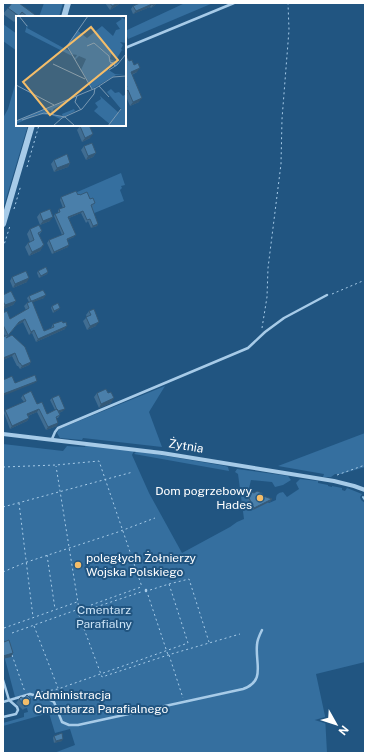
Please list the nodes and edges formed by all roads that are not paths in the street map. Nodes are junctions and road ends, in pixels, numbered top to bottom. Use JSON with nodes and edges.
{"nodes":[{"id":1,"x":68,"y":3,"type":"edge"},
{"id":2,"x":234,"y":3,"type":"edge"},
{"id":3,"x":64,"y":16,"type":"edge"},
{"id":4,"x":126,"y":48,"type":"edge"},
{"id":5,"x":32,"y":126,"type":"edge"},
{"id":6,"x":3,"y":224,"type":"edge"},
{"id":7,"x":327,"y":296,"type":"road end"},
{"id":8,"x":3,"y":434,"type":"edge"},
{"id":9,"x":52,"y":439,"type":"junction"},
{"id":10,"x":365,"y":490,"type":"edge"},
{"id":11,"x":262,"y":630,"type":"dead end"},
{"id":12,"x":3,"y":680,"type":"edge"},
{"id":13,"x":9,"y":700,"type":"junction"},
{"id":14,"x":3,"y":702,"type":"edge"},
{"id":15,"x":3,"y":717,"type":"edge"}],
"edges":[{"from":1,"to":3,"type":"street"},
{"from":2,"to":4,"type":"lane"},
{"from":5,"to":6,"type":"street"},
{"from":7,"to":9,"type":"lane"},
{"from":8,"to":9,"type":"street","name":"Żytnia"},
{"from":9,"to":10,"type":"street","name":"Żytnia"},
{"from":11,"to":13,"type":"lane"},
{"from":12,"to":13,"type":"lane"},
{"from":13,"to":14,"type":"lane"},
{"from":13,"to":15,"type":"lane"}]}
